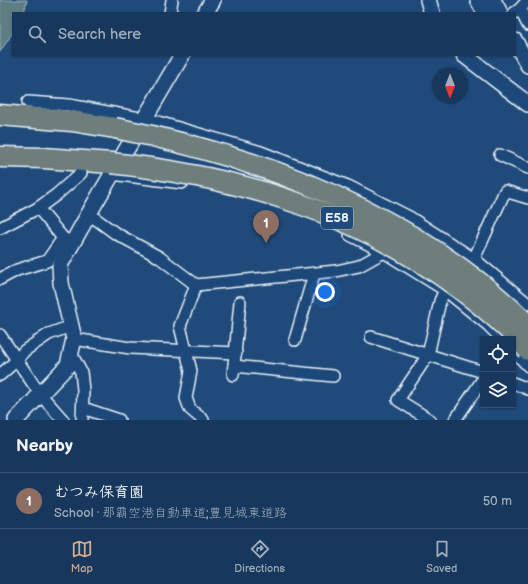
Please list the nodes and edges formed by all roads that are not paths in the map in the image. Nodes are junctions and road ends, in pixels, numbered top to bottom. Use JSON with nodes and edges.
{"nodes":[{"id":1,"x":172,"y":0,"type":"edge"},
{"id":2,"x":213,"y":0,"type":"edge"},
{"id":3,"x":428,"y":0,"type":"edge"},
{"id":4,"x":478,"y":0,"type":"edge"},
{"id":5,"x":493,"y":0,"type":"edge"},
{"id":6,"x":528,"y":0,"type":"edge"},
{"id":7,"x":517,"y":11,"type":"edge"},
{"id":8,"x":170,"y":12,"type":"edge"},
{"id":9,"x":206,"y":12,"type":"edge"},
{"id":10,"x":432,"y":12,"type":"edge"},
{"id":11,"x":484,"y":12,"type":"edge"},
{"id":12,"x":499,"y":12,"type":"edge"},
{"id":13,"x":528,"y":25,"type":"edge"},
{"id":14,"x":516,"y":43,"type":"edge"},
{"id":15,"x":180,"y":56,"type":"edge"},
{"id":16,"x":473,"y":58,"type":"edge"},
{"id":17,"x":528,"y":66,"type":"edge"},
{"id":18,"x":28,"y":102,"type":"dead end"},
{"id":19,"x":528,"y":104,"type":"edge"},
{"id":20,"x":0,"y":115,"type":"edge"},
{"id":21,"x":144,"y":119,"type":"junction"},
{"id":22,"x":500,"y":155,"type":"dead end"},
{"id":23,"x":0,"y":157,"type":"edge"},
{"id":24,"x":528,"y":168,"type":"edge"},
{"id":25,"x":111,"y":169,"type":"junction"},
{"id":26,"x":81,"y":173,"type":"dead end"},
{"id":27,"x":528,"y":198,"type":"edge"},
{"id":28,"x":38,"y":208,"type":"junction"},
{"id":29,"x":89,"y":214,"type":"junction"},
{"id":30,"x":0,"y":228,"type":"edge"},
{"id":31,"x":67,"y":241,"type":"junction"},
{"id":32,"x":384,"y":252,"type":"junction"},
{"id":33,"x":474,"y":259,"type":"junction"},
{"id":34,"x":314,"y":274,"type":"junction"},
{"id":35,"x":0,"y":279,"type":"edge"},
{"id":36,"x":196,"y":285,"type":"junction"},
{"id":37,"x":445,"y":290,"type":"junction"},
{"id":38,"x":240,"y":302,"type":"dead end"},
{"id":39,"x":528,"y":304,"type":"edge"},
{"id":40,"x":528,"y":325,"type":"edge"},
{"id":41,"x":0,"y":336,"type":"edge"},
{"id":42,"x":499,"y":336,"type":"edge"},
{"id":43,"x":371,"y":337,"type":"dead end"},
{"id":44,"x":72,"y":339,"type":"junction"},
{"id":45,"x":295,"y":340,"type":"dead end"},
{"id":46,"x":185,"y":350,"type":"junction"},
{"id":47,"x":528,"y":350,"type":"edge"},
{"id":48,"x":236,"y":353,"type":"junction"},
{"id":49,"x":516,"y":353,"type":"edge"},
{"id":50,"x":428,"y":355,"type":"junction"},
{"id":51,"x":17,"y":360,"type":"junction"},
{"id":52,"x":528,"y":366,"type":"edge"},
{"id":53,"x":480,"y":371,"type":"edge"},
{"id":54,"x":0,"y":375,"type":"edge"},
{"id":55,"x":333,"y":376,"type":"dead end"},
{"id":56,"x":480,"y":383,"type":"edge"},
{"id":57,"x":516,"y":384,"type":"edge"},
{"id":58,"x":528,"y":389,"type":"edge"},
{"id":59,"x":40,"y":394,"type":"junction"},
{"id":60,"x":83,"y":408,"type":"junction"},
{"id":61,"x":16,"y":420,"type":"edge"},
{"id":62,"x":63,"y":420,"type":"edge"},
{"id":63,"x":82,"y":420,"type":"edge"},
{"id":64,"x":119,"y":420,"type":"edge"},
{"id":65,"x":203,"y":420,"type":"edge"},
{"id":66,"x":430,"y":420,"type":"edge"},
{"id":67,"x":455,"y":420,"type":"edge"}],
"edges":[{"from":1,"to":8,"type":"street"},
{"from":2,"to":9,"type":"street"},
{"from":3,"to":10,"type":"street"},
{"from":4,"to":11,"type":"street"},
{"from":5,"to":12,"type":"street"},
{"from":6,"to":7,"type":"street"},
{"from":7,"to":13,"type":"street"},
{"from":14,"to":17,"type":"street"},
{"from":15,"to":21,"type":"street"},
{"from":16,"to":19,"type":"street"},
{"from":18,"to":21,"type":"street"},
{"from":20,"to":40,"type":"highway","number":"E58","bridge":true},
{"from":21,"to":25,"type":"street"},
{"from":21,"to":33,"type":"street"},
{"from":22,"to":24,"type":"street"},
{"from":23,"to":25,"type":"highway","number":"E58"},
{"from":25,"to":29,"type":"street"},
{"from":25,"to":32,"type":"street"},
{"from":25,"to":47,"type":"highway","number":"E58","bridge":true},
{"from":26,"to":28,"type":"street"},
{"from":27,"to":33,"type":"street"},
{"from":28,"to":30,"type":"street"},
{"from":28,"to":31,"type":"street"},
{"from":29,"to":31,"type":"street"},
{"from":29,"to":36,"type":"street"},
{"from":31,"to":35,"type":"street"},
{"from":31,"to":44,"type":"street"},
{"from":32,"to":34,"type":"street"},
{"from":32,"to":37,"type":"street"},
{"from":33,"to":37,"type":"street"},
{"from":33,"to":39,"type":"street"},
{"from":34,"to":36,"type":"street"},
{"from":34,"to":45,"type":"street"},
{"from":36,"to":46,"type":"street"},
{"from":37,"to":42,"type":"street"},
{"from":37,"to":50,"type":"street"},
{"from":38,"to":48,"type":"street"},
{"from":41,"to":51,"type":"street"},
{"from":43,"to":50,"type":"street"},
{"from":44,"to":46,"type":"street"},
{"from":44,"to":51,"type":"street"},
{"from":44,"to":59,"type":"street"},
{"from":44,"to":60,"type":"street"},
{"from":46,"to":48,"type":"street"},
{"from":46,"to":65,"type":"street"},
{"from":48,"to":55,"type":"street"},
{"from":49,"to":52,"type":"street"},
{"from":50,"to":53,"type":"street"},
{"from":50,"to":66,"type":"street"},
{"from":51,"to":54,"type":"street"},
{"from":51,"to":59,"type":"street"},
{"from":56,"to":67,"type":"street"},
{"from":57,"to":58,"type":"street"},
{"from":59,"to":61,"type":"street"},
{"from":59,"to":62,"type":"street"},
{"from":60,"to":63,"type":"street"},
{"from":60,"to":64,"type":"street"}]}
